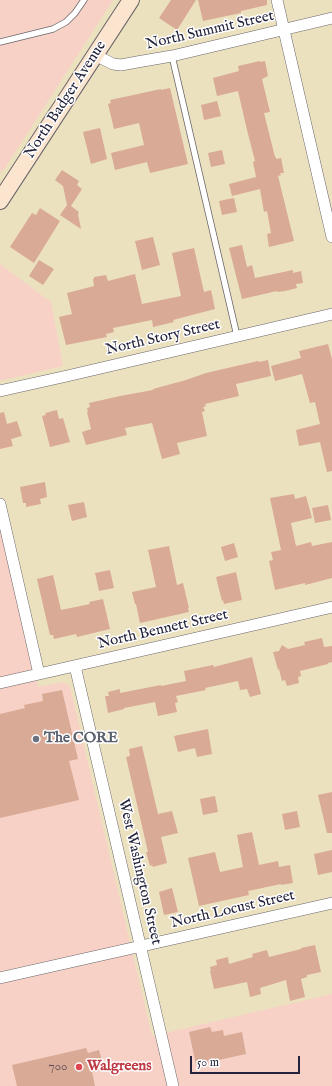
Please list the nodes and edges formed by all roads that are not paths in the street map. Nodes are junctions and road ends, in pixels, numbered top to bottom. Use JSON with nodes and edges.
{"nodes":[{"id":1,"x":84,"y":0,"type":"edge"},
{"id":2,"x":131,"y":0,"type":"edge"},
{"id":3,"x":277,"y":0,"type":"edge"},
{"id":4,"x":332,"y":18,"type":"edge"},
{"id":5,"x":283,"y":29,"type":"junction"},
{"id":6,"x":0,"y":42,"type":"edge"},
{"id":7,"x":95,"y":55,"type":"junction"},
{"id":8,"x":172,"y":56,"type":"junction"},
{"id":9,"x":0,"y":200,"type":"edge"},
{"id":10,"x":332,"y":237,"type":"edge"},
{"id":11,"x":332,"y":314,"type":"edge"},
{"id":12,"x":237,"y":336,"type":"junction"},
{"id":13,"x":0,"y":391,"type":"edge"},
{"id":14,"x":0,"y":504,"type":"edge"},
{"id":15,"x":332,"y":607,"type":"edge"},
{"id":16,"x":75,"y":666,"type":"junction"},
{"id":17,"x":39,"y":674,"type":"junction"},
{"id":18,"x":0,"y":683,"type":"edge"},
{"id":19,"x":332,"y":903,"type":"edge"},
{"id":20,"x":141,"y":946,"type":"junction"},
{"id":21,"x":0,"y":978,"type":"edge"},
{"id":22,"x":173,"y":1086,"type":"edge"}],
"edges":[{"from":1,"to":6,"type":"lane"},
{"from":2,"to":7,"type":"main road","name":"North Badger Avenue"},
{"from":3,"to":5,"type":"street"},
{"from":4,"to":5,"type":"street","name":"North Summit Street"},
{"from":5,"to":8,"type":"street","name":"North Summit Street"},
{"from":5,"to":10,"type":"street"},
{"from":7,"to":8,"type":"street","name":"North Summit Street"},
{"from":7,"to":9,"type":"main road","name":"North Badger Avenue"},
{"from":8,"to":12,"type":"lane"},
{"from":11,"to":12,"type":"street","name":"North Story Street"},
{"from":12,"to":13,"type":"street","name":"North Story Street"},
{"from":14,"to":17,"type":"street"},
{"from":15,"to":16,"type":"street","name":"North Bennett Street"},
{"from":16,"to":17,"type":"street","name":"North Bennett Street"},
{"from":16,"to":20,"type":"street","name":"West Washington Street"},
{"from":17,"to":18,"type":"street","name":"North Bennett Street"},
{"from":19,"to":20,"type":"street","name":"North Locust Street"},
{"from":20,"to":21,"type":"street","name":"North Locust Street"},
{"from":20,"to":22,"type":"street","name":"West Washington Street"}]}
